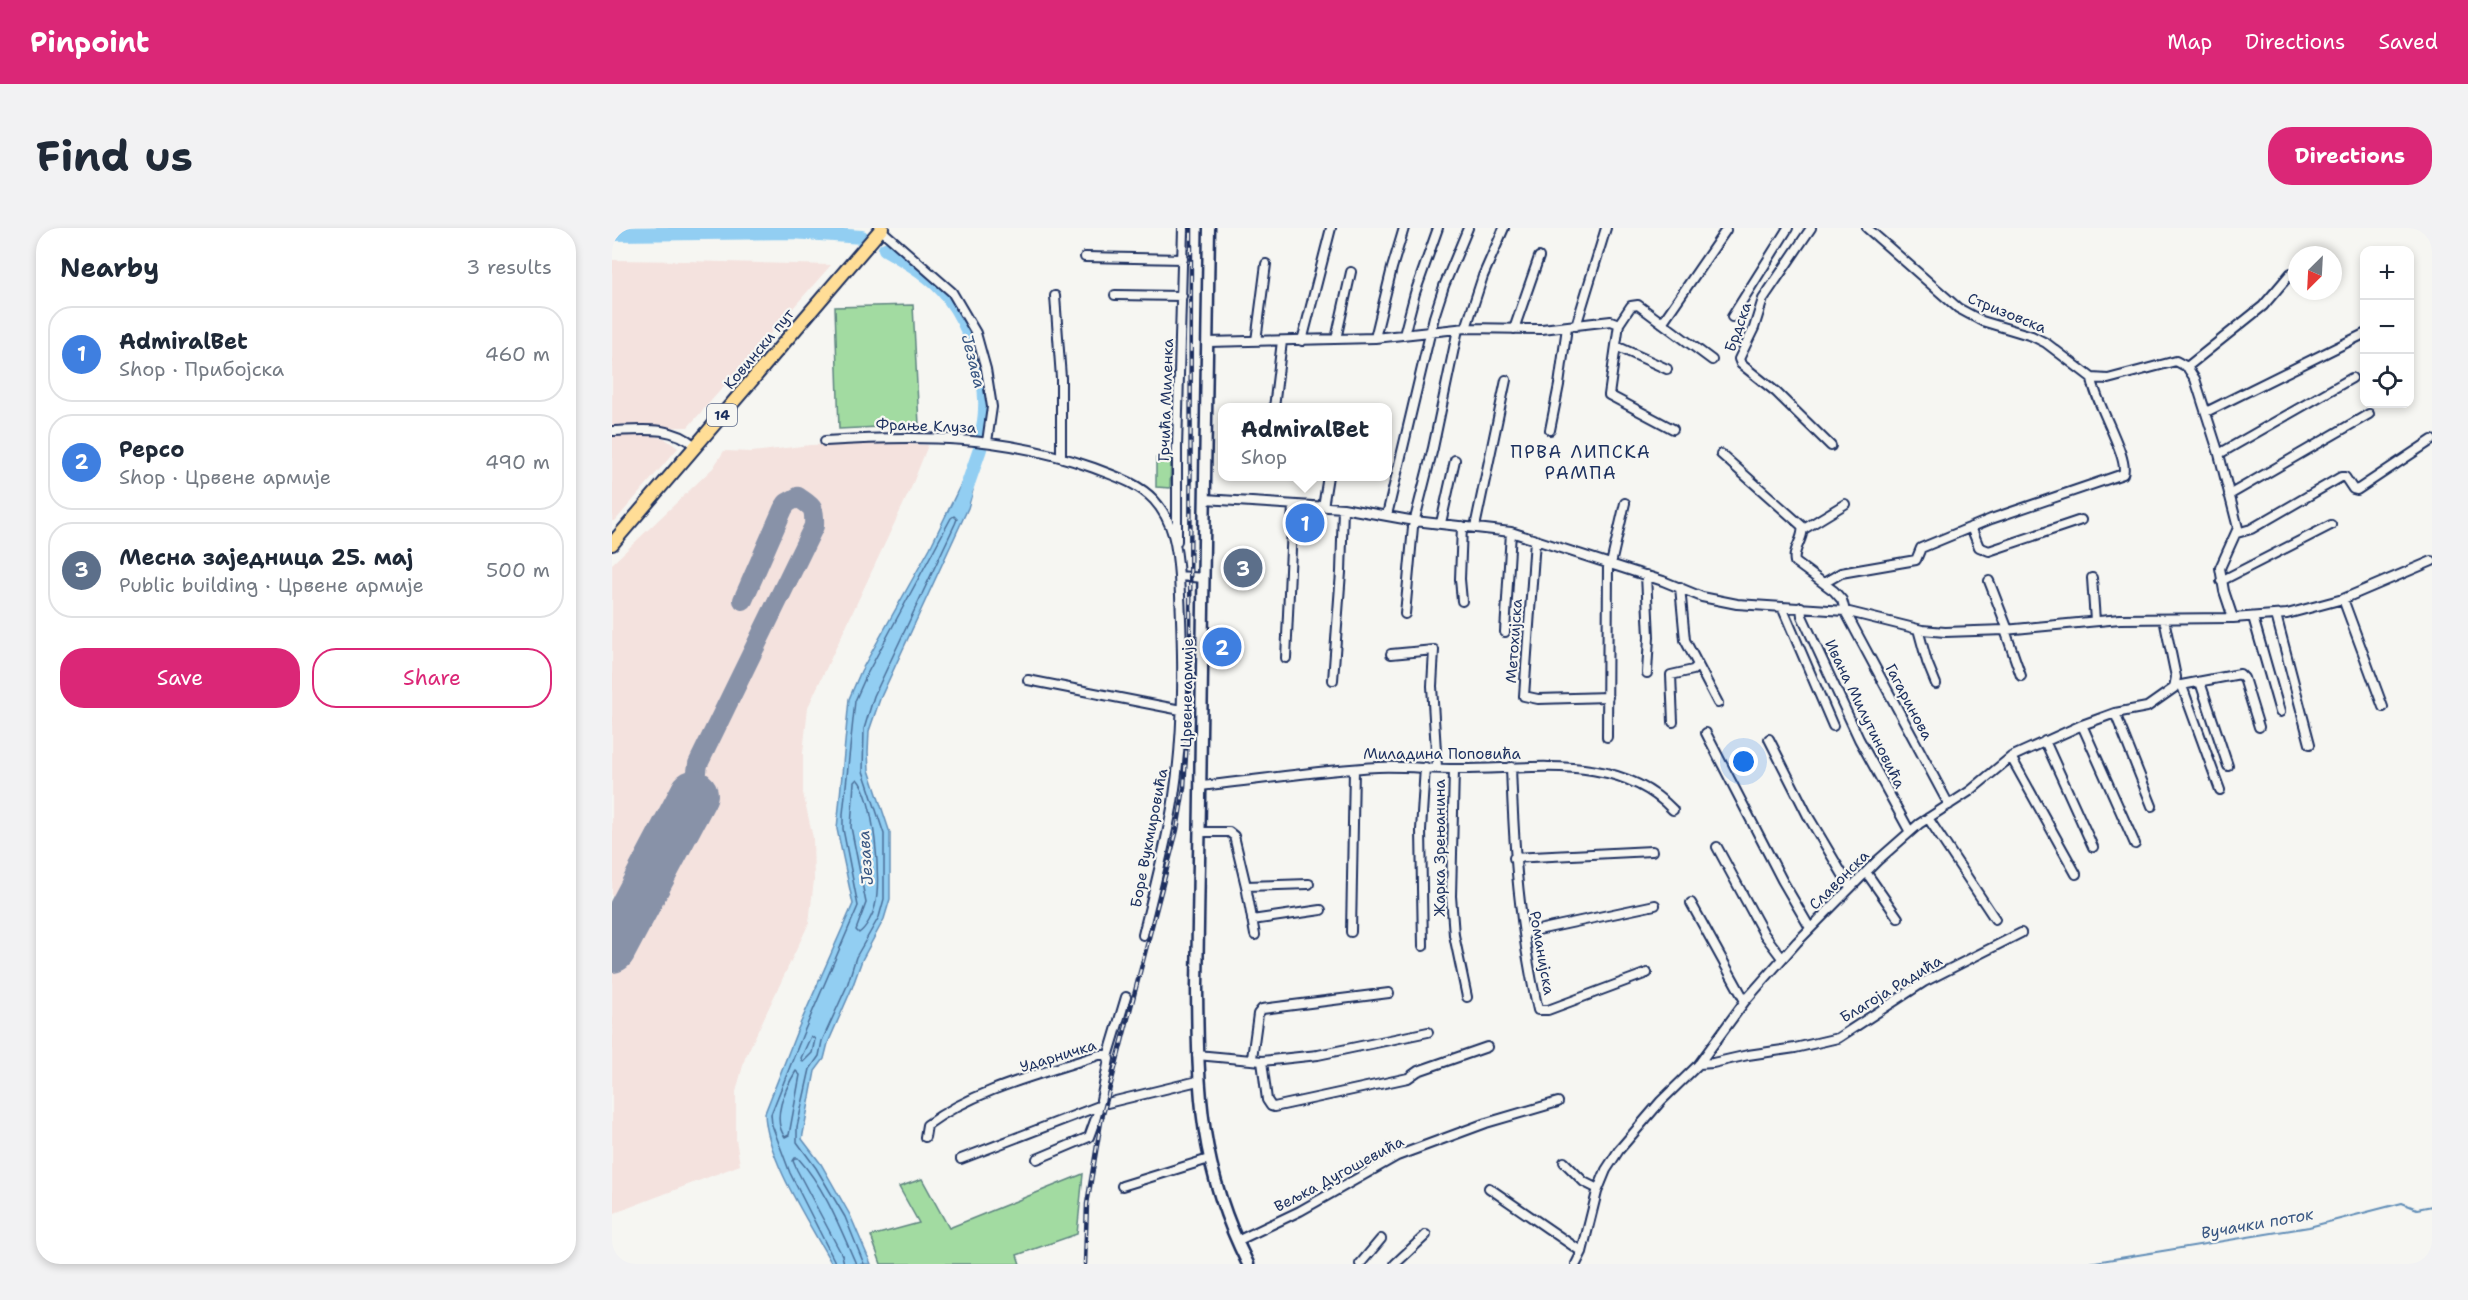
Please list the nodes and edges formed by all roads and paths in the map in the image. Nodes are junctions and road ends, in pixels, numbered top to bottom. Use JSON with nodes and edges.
{"nodes":[{"id":1,"x":881,"y":228,"type":"edge"},
{"id":2,"x":1183,"y":228,"type":"edge"},
{"id":3,"x":1209,"y":228,"type":"edge"},
{"id":4,"x":1331,"y":228,"type":"edge"},
{"id":5,"x":1404,"y":228,"type":"edge"},
{"id":6,"x":1438,"y":228,"type":"edge"},
{"id":7,"x":1468,"y":228,"type":"edge"},
{"id":8,"x":1504,"y":228,"type":"edge"},
{"id":9,"x":1606,"y":228,"type":"edge"},
{"id":10,"x":1788,"y":228,"type":"edge"},
{"id":11,"x":1811,"y":228,"type":"edge"},
{"id":12,"x":1867,"y":228,"type":"edge"},
{"id":13,"x":1726,"y":230,"type":"dead end"},
{"id":14,"x":1085,"y":257,"type":"dead end"},
{"id":15,"x":1539,"y":257,"type":"dead end"},
{"id":16,"x":1183,"y":259,"type":"junction"},
{"id":17,"x":1266,"y":264,"type":"dead end"},
{"id":18,"x":1352,"y":272,"type":"dead end"},
{"id":19,"x":2288,"y":277,"type":"edge"},
{"id":20,"x":1115,"y":295,"type":"dead end"},
{"id":21,"x":1055,"y":296,"type":"dead end"},
{"id":22,"x":1182,"y":296,"type":"junction"},
{"id":23,"x":1732,"y":318,"type":"dead end"},
{"id":24,"x":1662,"y":323,"type":"junction"},
{"id":25,"x":1619,"y":324,"type":"junction"},
{"id":26,"x":1576,"y":326,"type":"junction"},
{"id":27,"x":1567,"y":327,"type":"junction"},
{"id":28,"x":1462,"y":328,"type":"junction"},
{"id":29,"x":1514,"y":329,"type":"junction"},
{"id":30,"x":1430,"y":332,"type":"junction"},
{"id":31,"x":1404,"y":335,"type":"junction"},
{"id":32,"x":2360,"y":336,"type":"edge"},
{"id":33,"x":1375,"y":338,"type":"junction"},
{"id":34,"x":1336,"y":339,"type":"junction"},
{"id":35,"x":1256,"y":341,"type":"junction"},
{"id":36,"x":1282,"y":341,"type":"junction"},
{"id":37,"x":1302,"y":341,"type":"junction"},
{"id":38,"x":1208,"y":342,"type":"junction"},
{"id":39,"x":1616,"y":346,"type":"junction"},
{"id":40,"x":1712,"y":360,"type":"dead end"},
{"id":41,"x":2187,"y":367,"type":"junction"},
{"id":42,"x":1667,"y":369,"type":"dead end"},
{"id":43,"x":2092,"y":378,"type":"junction"},
{"id":44,"x":2352,"y":378,"type":"dead end"},
{"id":45,"x":1506,"y":380,"type":"dead end"},
{"id":46,"x":1275,"y":403,"type":"edge"},
{"id":47,"x":2206,"y":412,"type":"junction"},
{"id":48,"x":2369,"y":414,"type":"dead end"},
{"id":49,"x":1673,"y":429,"type":"dead end"},
{"id":50,"x":1550,"y":430,"type":"dead end"},
{"id":51,"x":612,"y":431,"type":"edge"},
{"id":52,"x":2432,"y":440,"type":"edge"},
{"id":53,"x":825,"y":441,"type":"dead end"},
{"id":54,"x":987,"y":442,"type":"junction"},
{"id":55,"x":695,"y":446,"type":"junction"},
{"id":56,"x":1831,"y":446,"type":"dead end"},
{"id":57,"x":1721,"y":454,"type":"dead end"},
{"id":58,"x":2219,"y":454,"type":"junction"},
{"id":59,"x":1061,"y":457,"type":"junction"},
{"id":60,"x":1455,"y":460,"type":"dead end"},
{"id":61,"x":1327,"y":481,"type":"edge"},
{"id":62,"x":2229,"y":495,"type":"junction"},
{"id":63,"x":1205,"y":499,"type":"junction"},
{"id":64,"x":1625,"y":503,"type":"dead end"},
{"id":65,"x":1845,"y":504,"type":"dead end"},
{"id":66,"x":1293,"y":505,"type":"junction"},
{"id":67,"x":1323,"y":507,"type":"junction"},
{"id":68,"x":1343,"y":508,"type":"junction"},
{"id":69,"x":1388,"y":515,"type":"junction"},
{"id":70,"x":2081,"y":520,"type":"dead end"},
{"id":71,"x":1414,"y":521,"type":"junction"},
{"id":72,"x":1441,"y":524,"type":"junction"},
{"id":73,"x":2331,"y":525,"type":"dead end"},
{"id":74,"x":1462,"y":526,"type":"junction"},
{"id":75,"x":1475,"y":527,"type":"junction"},
{"id":76,"x":1971,"y":527,"type":"junction"},
{"id":77,"x":1804,"y":529,"type":"junction"},
{"id":78,"x":1511,"y":532,"type":"junction"},
{"id":79,"x":2237,"y":533,"type":"junction"},
{"id":80,"x":1535,"y":540,"type":"junction"},
{"id":81,"x":1177,"y":542,"type":"junction"},
{"id":82,"x":612,"y":544,"type":"edge"},
{"id":83,"x":2432,"y":561,"type":"edge"},
{"id":84,"x":1609,"y":564,"type":"junction"},
{"id":85,"x":1646,"y":575,"type":"junction"},
{"id":86,"x":1179,"y":576,"type":"junction"},
{"id":87,"x":1204,"y":578,"type":"junction"},
{"id":88,"x":2092,"y":578,"type":"dead end"},
{"id":89,"x":1989,"y":581,"type":"dead end"},
{"id":90,"x":2222,"y":581,"type":"junction"},
{"id":91,"x":1824,"y":583,"type":"junction"},
{"id":92,"x":1680,"y":587,"type":"junction"},
{"id":93,"x":2343,"y":599,"type":"junction"},
{"id":94,"x":1462,"y":602,"type":"dead end"},
{"id":95,"x":1782,"y":607,"type":"junction"},
{"id":96,"x":1801,"y":607,"type":"junction"},
{"id":97,"x":1845,"y":611,"type":"junction"},
{"id":98,"x":1405,"y":614,"type":"dead end"},
{"id":99,"x":2276,"y":615,"type":"junction"},
{"id":100,"x":2253,"y":617,"type":"junction"},
{"id":101,"x":2233,"y":618,"type":"junction"},
{"id":102,"x":2164,"y":619,"type":"junction"},
{"id":103,"x":2095,"y":621,"type":"junction"},
{"id":104,"x":1918,"y":628,"type":"junction"},
{"id":105,"x":2006,"y":630,"type":"junction"},
{"id":106,"x":1505,"y":632,"type":"dead end"},
{"id":107,"x":1391,"y":654,"type":"dead end"},
{"id":108,"x":1286,"y":658,"type":"dead end"},
{"id":109,"x":1697,"y":666,"type":"junction"},
{"id":110,"x":1647,"y":673,"type":"dead end"},
{"id":111,"x":2021,"y":676,"type":"dead end"},
{"id":112,"x":1028,"y":680,"type":"dead end"},
{"id":113,"x":1333,"y":680,"type":"dead end"},
{"id":114,"x":2200,"y":682,"type":"junction"},
{"id":115,"x":1936,"y":684,"type":"dead end"},
{"id":116,"x":2179,"y":686,"type":"junction"},
{"id":117,"x":1608,"y":697,"type":"junction"},
{"id":118,"x":1718,"y":703,"type":"dead end"},
{"id":119,"x":2383,"y":707,"type":"dead end"},
{"id":120,"x":1181,"y":710,"type":"junction"},
{"id":121,"x":2280,"y":712,"type":"dead end"},
{"id":122,"x":2115,"y":713,"type":"junction"},
{"id":123,"x":1673,"y":722,"type":"dead end"},
{"id":124,"x":2082,"y":725,"type":"junction"},
{"id":125,"x":1833,"y":726,"type":"dead end"},
{"id":126,"x":2259,"y":727,"type":"dead end"},
{"id":127,"x":1706,"y":733,"type":"dead end"},
{"id":128,"x":1607,"y":737,"type":"dead end"},
{"id":129,"x":1769,"y":739,"type":"dead end"},
{"id":130,"x":2045,"y":741,"type":"junction"},
{"id":131,"x":2310,"y":744,"type":"dead end"},
{"id":132,"x":2011,"y":757,"type":"junction"},
{"id":133,"x":2228,"y":766,"type":"dead end"},
{"id":134,"x":1425,"y":767,"type":"junction"},
{"id":135,"x":1437,"y":767,"type":"junction"},
{"id":136,"x":1511,"y":767,"type":"junction"},
{"id":137,"x":1354,"y":769,"type":"junction"},
{"id":138,"x":1454,"y":769,"type":"junction"},
{"id":139,"x":1201,"y":786,"type":"junction"},
{"id":140,"x":2220,"y":790,"type":"dead end"},
{"id":141,"x":1949,"y":805,"type":"junction"},
{"id":142,"x":2152,"y":806,"type":"dead end"},
{"id":143,"x":1673,"y":810,"type":"dead end"},
{"id":144,"x":1929,"y":818,"type":"junction"},
{"id":145,"x":1200,"y":832,"type":"junction"},
{"id":146,"x":1910,"y":832,"type":"junction"},
{"id":147,"x":2135,"y":844,"type":"dead end"},
{"id":148,"x":1717,"y":847,"type":"dead end"},
{"id":149,"x":2093,"y":847,"type":"dead end"},
{"id":150,"x":1652,"y":851,"type":"dead end"},
{"id":151,"x":1514,"y":858,"type":"junction"},
{"id":152,"x":1866,"y":872,"type":"junction"},
{"id":153,"x":2076,"y":874,"type":"dead end"},
{"id":154,"x":1309,"y":884,"type":"dead end"},
{"id":155,"x":1246,"y":886,"type":"junction"},
{"id":156,"x":1850,"y":887,"type":"junction"},
{"id":157,"x":1691,"y":903,"type":"dead end"},
{"id":158,"x":1655,"y":905,"type":"dead end"},
{"id":159,"x":1321,"y":910,"type":"dead end"},
{"id":160,"x":1898,"y":918,"type":"dead end"},
{"id":161,"x":1995,"y":919,"type":"dead end"},
{"id":162,"x":1252,"y":920,"type":"junction"},
{"id":163,"x":1810,"y":928,"type":"junction"},
{"id":164,"x":1351,"y":932,"type":"dead end"},
{"id":165,"x":1524,"y":933,"type":"junction"},
{"id":166,"x":2021,"y":933,"type":"dead end"},
{"id":167,"x":1143,"y":935,"type":"dead end"},
{"id":168,"x":1255,"y":936,"type":"dead end"},
{"id":169,"x":1423,"y":946,"type":"dead end"},
{"id":170,"x":1782,"y":958,"type":"junction"},
{"id":171,"x":1647,"y":973,"type":"dead end"},
{"id":172,"x":1389,"y":993,"type":"dead end"},
{"id":173,"x":1126,"y":997,"type":"dead end"},
{"id":174,"x":1467,"y":998,"type":"dead end"},
{"id":175,"x":1745,"y":1001,"type":"junction"},
{"id":176,"x":1428,"y":1032,"type":"dead end"},
{"id":177,"x":1487,"y":1047,"type":"dead end"},
{"id":178,"x":1197,"y":1055,"type":"junction"},
{"id":179,"x":1108,"y":1057,"type":"junction"},
{"id":180,"x":1252,"y":1058,"type":"junction"},
{"id":181,"x":1262,"y":1061,"type":"junction"},
{"id":182,"x":1699,"y":1064,"type":"junction"},
{"id":183,"x":1198,"y":1081,"type":"junction"},
{"id":184,"x":1558,"y":1101,"type":"dead end"},
{"id":185,"x":1100,"y":1104,"type":"junction"},
{"id":186,"x":925,"y":1137,"type":"dead end"},
{"id":187,"x":961,"y":1159,"type":"dead end"},
{"id":188,"x":1037,"y":1159,"type":"dead end"},
{"id":189,"x":1209,"y":1159,"type":"junction"},
{"id":190,"x":1564,"y":1162,"type":"dead end"},
{"id":191,"x":1122,"y":1186,"type":"dead end"},
{"id":192,"x":1489,"y":1188,"type":"dead end"},
{"id":193,"x":1598,"y":1189,"type":"junction"},
{"id":194,"x":1426,"y":1235,"type":"dead end"},
{"id":195,"x":1382,"y":1239,"type":"dead end"},
{"id":196,"x":1237,"y":1242,"type":"junction"},
{"id":197,"x":1582,"y":1252,"type":"junction"},
{"id":198,"x":1248,"y":1264,"type":"edge"},
{"id":199,"x":1360,"y":1264,"type":"edge"},
{"id":200,"x":1395,"y":1264,"type":"edge"},
{"id":201,"x":1576,"y":1264,"type":"edge"}],
"edges":[{"from":1,"to":54,"type":"street"},
{"from":1,"to":55,"type":"main road","name":"Ковински пут","number":"14"},
{"from":2,"to":16,"type":"street","name":"Грчића Миленка"},
{"from":3,"to":38,"type":"main road","name":"Црвене армије"},
{"from":4,"to":37,"type":"street"},
{"from":5,"to":33,"type":"street"},
{"from":6,"to":31,"type":"street"},
{"from":7,"to":30,"type":"street"},
{"from":8,"to":28,"type":"street"},
{"from":9,"to":26,"type":"street"},
{"from":10,"to":23,"type":"street"},
{"from":11,"to":56,"type":"street","name":"Брдска"},
{"from":12,"to":43,"type":"street","name":"Стризовска"},
{"from":13,"to":24,"type":"street"},
{"from":14,"to":16,"type":"street"},
{"from":15,"to":29,"type":"street"},
{"from":16,"to":22,"type":"street","name":"Грчића Миленка"},
{"from":17,"to":35,"type":"street"},
{"from":18,"to":34,"type":"street"},
{"from":19,"to":41,"type":"street"},
{"from":20,"to":22,"type":"street"},
{"from":21,"to":59,"type":"street"},
{"from":22,"to":81,"type":"street","name":"Грчића Миленка"},
{"from":24,"to":25,"type":"street"},
{"from":24,"to":40,"type":"street"},
{"from":25,"to":26,"type":"street"},
{"from":25,"to":39,"type":"street"},
{"from":26,"to":27,"type":"street"},
{"from":27,"to":29,"type":"street"},
{"from":27,"to":50,"type":"street"},
{"from":28,"to":29,"type":"street"},
{"from":28,"to":30,"type":"street"},
{"from":28,"to":71,"type":"street"},
{"from":30,"to":31,"type":"street"},
{"from":30,"to":69,"type":"street"},
{"from":31,"to":33,"type":"street"},
{"from":32,"to":47,"type":"street"},
{"from":33,"to":34,"type":"street"},
{"from":34,"to":37,"type":"street"},
{"from":35,"to":36,"type":"street"},
{"from":35,"to":38,"type":"street"},
{"from":36,"to":37,"type":"street"},
{"from":36,"to":46,"type":"street"},
{"from":38,"to":63,"type":"main road","name":"Црвене армије"},
{"from":39,"to":42,"type":"street"},
{"from":39,"to":49,"type":"street"},
{"from":41,"to":43,"type":"street"},
{"from":41,"to":47,"type":"street"},
{"from":43,"to":76,"type":"street"},
{"from":44,"to":58,"type":"street"},
{"from":45,"to":75,"type":"street"},
{"from":47,"to":58,"type":"street"},
{"from":48,"to":62,"type":"street"},
{"from":51,"to":55,"type":"street"},
{"from":52,"to":79,"type":"street"},
{"from":53,"to":54,"type":"street","name":"Фрање Клуза"},
{"from":54,"to":59,"type":"street","name":"Фрање Клуза"},
{"from":55,"to":82,"type":"main road","name":"Ковински пут","number":"14"},
{"from":57,"to":77,"type":"street"},
{"from":58,"to":62,"type":"street"},
{"from":59,"to":81,"type":"street","name":"Фрање Клуза"},
{"from":60,"to":72,"type":"street"},
{"from":61,"to":67,"type":"street"},
{"from":62,"to":79,"type":"street"},
{"from":63,"to":66,"type":"street"},
{"from":63,"to":87,"type":"main road","name":"Црвене армије"},
{"from":64,"to":84,"type":"street"},
{"from":65,"to":77,"type":"street"},
{"from":66,"to":67,"type":"street"},
{"from":66,"to":108,"type":"street"},
{"from":67,"to":68,"type":"street"},
{"from":68,"to":69,"type":"street"},
{"from":68,"to":113,"type":"street"},
{"from":69,"to":71,"type":"street"},
{"from":70,"to":76,"type":"street"},
{"from":71,"to":72,"type":"street"},
{"from":71,"to":98,"type":"street"},
{"from":72,"to":74,"type":"street"},
{"from":73,"to":90,"type":"street"},
{"from":74,"to":75,"type":"street"},
{"from":74,"to":94,"type":"street"},
{"from":75,"to":78,"type":"street"},
{"from":76,"to":91,"type":"street"},
{"from":77,"to":91,"type":"street","name":"Гагаринова"},
{"from":78,"to":80,"type":"street"},
{"from":78,"to":106,"type":"street"},
{"from":79,"to":90,"type":"street"},
{"from":80,"to":84,"type":"street"},
{"from":80,"to":117,"type":"street","name":"Метохијска"},
{"from":81,"to":86,"type":"street","name":"Фрање Клуза"},
{"from":83,"to":93,"type":"street"},
{"from":84,"to":85,"type":"street"},
{"from":84,"to":117,"type":"street"},
{"from":85,"to":92,"type":"street"},
{"from":85,"to":110,"type":"street"},
{"from":86,"to":87,"type":"street"},
{"from":86,"to":120,"type":"street","name":"Боре Вукмировића"},
{"from":87,"to":139,"type":"main road","name":"Црвене армије"},
{"from":88,"to":103,"type":"street"},
{"from":89,"to":105,"type":"street"},
{"from":90,"to":101,"type":"street"},
{"from":91,"to":97,"type":"street","name":"Гагаринова"},
{"from":92,"to":95,"type":"street"},
{"from":92,"to":109,"type":"street"},
{"from":93,"to":99,"type":"street"},
{"from":93,"to":119,"type":"street"},
{"from":95,"to":96,"type":"street"},
{"from":95,"to":125,"type":"street"},
{"from":96,"to":97,"type":"street"},
{"from":96,"to":146,"type":"street","name":"Ивана Милутиновића"},
{"from":97,"to":104,"type":"street"},
{"from":97,"to":141,"type":"street","name":"Гагаринова"},
{"from":99,"to":100,"type":"street"},
{"from":99,"to":131,"type":"street"},
{"from":100,"to":101,"type":"street"},
{"from":100,"to":121,"type":"street"},
{"from":101,"to":102,"type":"street"},
{"from":102,"to":103,"type":"street"},
{"from":102,"to":116,"type":"street"},
{"from":103,"to":105,"type":"street"},
{"from":104,"to":105,"type":"street"},
{"from":104,"to":115,"type":"street"},
{"from":105,"to":111,"type":"street"},
{"from":107,"to":135,"type":"street"},
{"from":109,"to":118,"type":"street"},
{"from":109,"to":123,"type":"street"},
{"from":112,"to":120,"type":"street"},
{"from":114,"to":116,"type":"street","name":"Славонска"},
{"from":114,"to":126,"type":"street","name":"Славонска"},
{"from":114,"to":133,"type":"street"},
{"from":116,"to":122,"type":"street","name":"Славонска"},
{"from":116,"to":140,"type":"street"},
{"from":117,"to":128,"type":"street"},
{"from":120,"to":167,"type":"street","name":"Боре Вукмировића"},
{"from":122,"to":124,"type":"street","name":"Славонска"},
{"from":122,"to":142,"type":"street"},
{"from":124,"to":130,"type":"street","name":"Славонска"},
{"from":124,"to":147,"type":"street"},
{"from":127,"to":163,"type":"street"},
{"from":129,"to":156,"type":"street"},
{"from":130,"to":132,"type":"street","name":"Славонска"},
{"from":130,"to":149,"type":"street"},
{"from":132,"to":141,"type":"street","name":"Славонска"},
{"from":132,"to":153,"type":"street"},
{"from":134,"to":135,"type":"street","name":"Миладина Поповића"},
{"from":134,"to":137,"type":"street","name":"Миладина Поповића"},
{"from":134,"to":169,"type":"street"},
{"from":135,"to":138,"type":"street","name":"Миладина Поповића"},
{"from":136,"to":138,"type":"street","name":"Миладина Поповића"},
{"from":136,"to":143,"type":"street","name":"Миладина Поповића"},
{"from":136,"to":151,"type":"street","name":"Романијска"},
{"from":137,"to":139,"type":"street","name":"Миладина Поповића"},
{"from":137,"to":164,"type":"street"},
{"from":138,"to":174,"type":"street","name":"Жарка Зрењанина"},
{"from":139,"to":145,"type":"main road","name":"Црвене армије"},
{"from":141,"to":144,"type":"street","name":"Славонска"},
{"from":144,"to":146,"type":"street","name":"Славонска"},
{"from":144,"to":161,"type":"street"},
{"from":145,"to":155,"type":"street"},
{"from":145,"to":178,"type":"main road","name":"Црвене армије"},
{"from":146,"to":152,"type":"street","name":"Славонска"},
{"from":148,"to":170,"type":"street"},
{"from":150,"to":151,"type":"street"},
{"from":151,"to":165,"type":"street","name":"Романијска"},
{"from":152,"to":156,"type":"street","name":"Славонска"},
{"from":152,"to":160,"type":"street"},
{"from":154,"to":155,"type":"street"},
{"from":155,"to":162,"type":"street"},
{"from":156,"to":163,"type":"street","name":"Славонска"},
{"from":157,"to":175,"type":"street"},
{"from":158,"to":165,"type":"street"},
{"from":159,"to":162,"type":"street"},
{"from":162,"to":168,"type":"street"},
{"from":163,"to":170,"type":"street","name":"Славонска"},
{"from":165,"to":171,"type":"street","name":"Романијска"},
{"from":166,"to":182,"type":"street","name":"Благоја Радића"},
{"from":170,"to":175,"type":"street","name":"Славонска"},
{"from":172,"to":180,"type":"street"},
{"from":173,"to":179,"type":"street"},
{"from":175,"to":182,"type":"street","name":"Славонска"},
{"from":176,"to":181,"type":"street"},
{"from":177,"to":181,"type":"street"},
{"from":178,"to":180,"type":"street"},
{"from":178,"to":183,"type":"main road","name":"Црвене армије"},
{"from":179,"to":185,"type":"street","name":"Ударничка"},
{"from":179,"to":186,"type":"street","name":"Ударничка"},
{"from":180,"to":181,"type":"street"},
{"from":182,"to":193,"type":"street","name":"Славонска"},
{"from":183,"to":185,"type":"street"},
{"from":183,"to":189,"type":"main road","name":"Црвене армије"},
{"from":184,"to":196,"type":"street","name":"Вељка Дугошевића"},
{"from":185,"to":187,"type":"street"},
{"from":185,"to":188,"type":"street"},
{"from":189,"to":191,"type":"street"},
{"from":189,"to":196,"type":"main road","name":"Црвене армије"},
{"from":190,"to":193,"type":"street"},
{"from":192,"to":197,"type":"street"},
{"from":193,"to":197,"type":"street","name":"Славонска"},
{"from":194,"to":200,"type":"street"},
{"from":195,"to":199,"type":"street"},
{"from":196,"to":198,"type":"main road","name":"Црвене армије"},
{"from":197,"to":201,"type":"street","name":"Славонска"}]}
